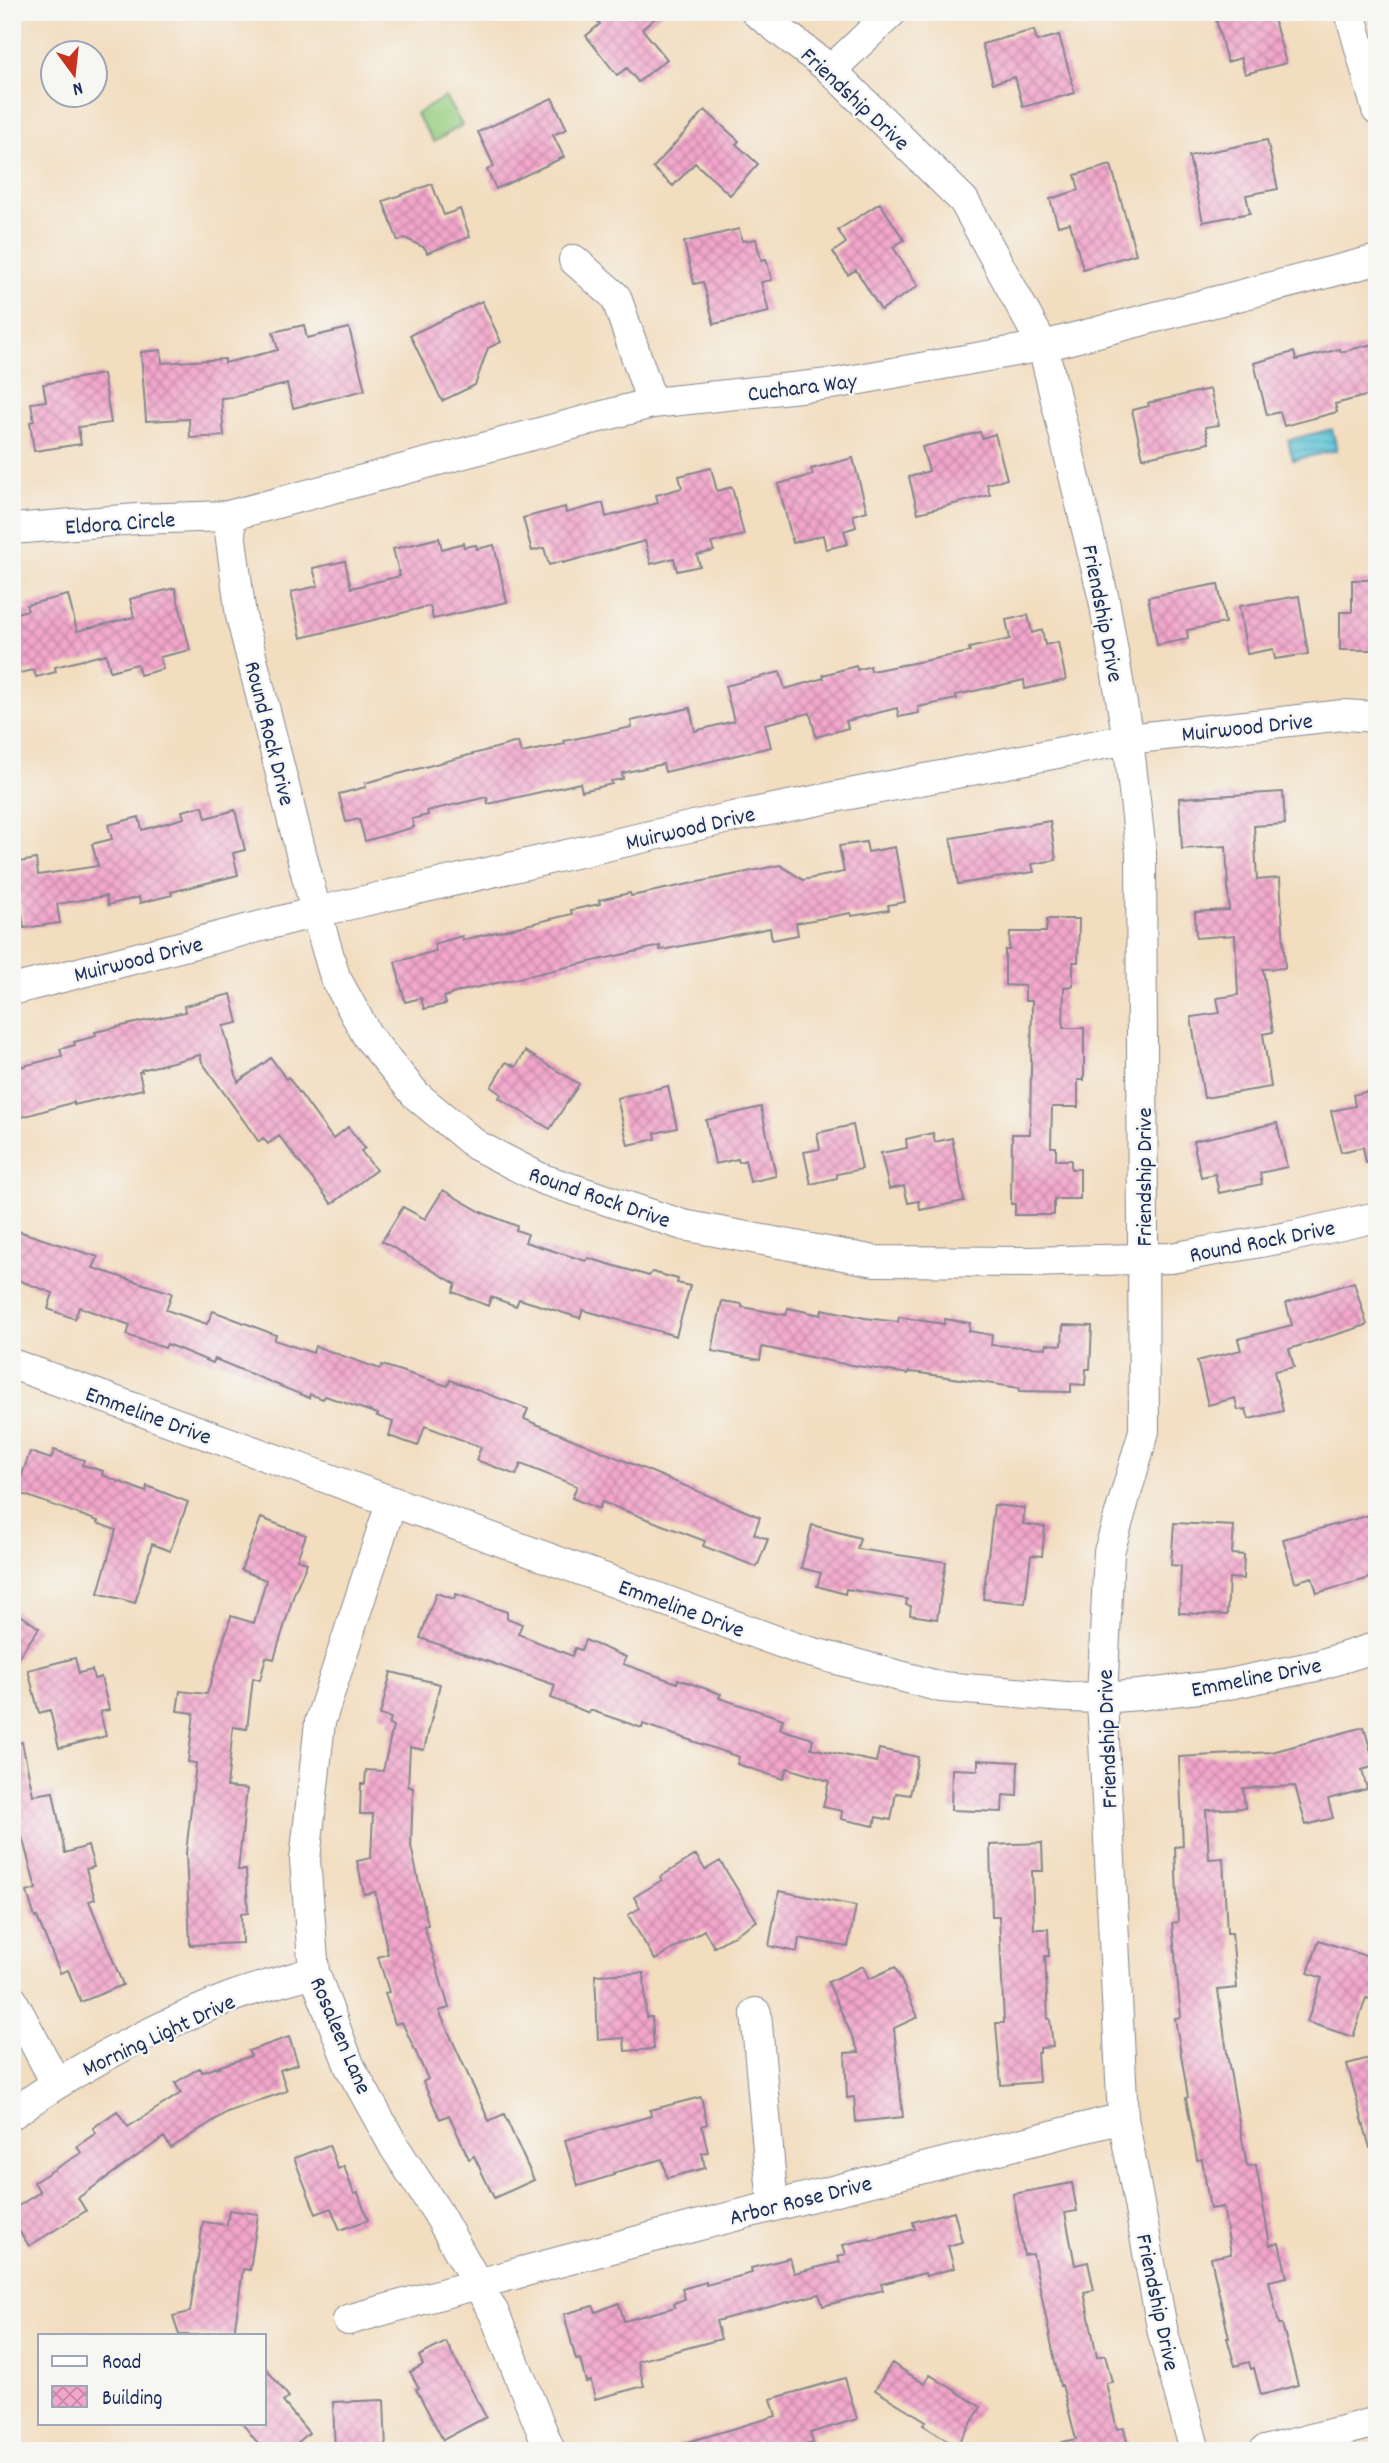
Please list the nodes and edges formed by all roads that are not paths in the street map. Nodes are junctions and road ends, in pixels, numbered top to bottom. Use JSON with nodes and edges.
{"nodes":[{"id":1,"x":756,"y":12,"type":"edge"},
{"id":2,"x":892,"y":12,"type":"edge"},
{"id":3,"x":1350,"y":12,"type":"edge"},
{"id":4,"x":831,"y":70,"type":"junction"},
{"id":5,"x":1377,"y":110,"type":"edge"},
{"id":6,"x":574,"y":260,"type":"dead end"},
{"id":7,"x":1377,"y":260,"type":"edge"},
{"id":8,"x":1043,"y":346,"type":"junction"},
{"id":9,"x":652,"y":403,"type":"junction"},
{"id":10,"x":228,"y":516,"type":"junction"},
{"id":11,"x":12,"y":530,"type":"edge"},
{"id":12,"x":1377,"y":717,"type":"edge"},
{"id":13,"x":1128,"y":739,"type":"junction"},
{"id":14,"x":316,"y":912,"type":"junction"},
{"id":15,"x":12,"y":990,"type":"edge"},
{"id":16,"x":1377,"y":1217,"type":"edge"},
{"id":17,"x":1144,"y":1259,"type":"junction"},
{"id":18,"x":12,"y":1364,"type":"edge"},
{"id":19,"x":391,"y":1503,"type":"junction"},
{"id":20,"x":1377,"y":1647,"type":"edge"},
{"id":21,"x":1102,"y":1698,"type":"junction"},
{"id":22,"x":314,"y":1972,"type":"junction"},
{"id":23,"x":12,"y":2000,"type":"edge"},
{"id":24,"x":756,"y":2013,"type":"dead end"},
{"id":25,"x":56,"y":2083,"type":"junction"},
{"id":26,"x":12,"y":2115,"type":"edge"},
{"id":27,"x":1123,"y":2118,"type":"junction"},
{"id":28,"x":773,"y":2206,"type":"junction"},
{"id":29,"x":478,"y":2283,"type":"junction"},
{"id":30,"x":348,"y":2320,"type":"dead end"},
{"id":31,"x":1377,"y":2421,"type":"edge"},
{"id":32,"x":550,"y":2451,"type":"edge"},
{"id":33,"x":1195,"y":2451,"type":"edge"},
{"id":34,"x":1264,"y":2451,"type":"edge"}],
"edges":[{"from":1,"to":4,"type":"street","name":"Friendship Drive"},
{"from":2,"to":4,"type":"street"},
{"from":3,"to":5,"type":"street"},
{"from":4,"to":8,"type":"street","name":"Friendship Drive"},
{"from":6,"to":9,"type":"street"},
{"from":7,"to":8,"type":"street","name":"Cuchara Way"},
{"from":8,"to":9,"type":"street","name":"Cuchara Way"},
{"from":8,"to":13,"type":"street","name":"Friendship Drive"},
{"from":9,"to":10,"type":"street","name":"Cuchara Way"},
{"from":10,"to":11,"type":"street","name":"Eldora Circle"},
{"from":10,"to":14,"type":"street","name":"Round Rock Drive"},
{"from":12,"to":13,"type":"street","name":"Muirwood Drive"},
{"from":13,"to":14,"type":"street","name":"Muirwood Drive"},
{"from":13,"to":17,"type":"street","name":"Friendship Drive"},
{"from":14,"to":15,"type":"street","name":"Muirwood Drive"},
{"from":14,"to":17,"type":"street","name":"Round Rock Drive"},
{"from":16,"to":17,"type":"street","name":"Round Rock Drive"},
{"from":17,"to":21,"type":"street","name":"Friendship Drive"},
{"from":18,"to":19,"type":"street","name":"Emmeline Drive"},
{"from":19,"to":21,"type":"street","name":"Emmeline Drive"},
{"from":19,"to":22,"type":"street","name":"Rosaleen Lane"},
{"from":20,"to":21,"type":"street","name":"Emmeline Drive"},
{"from":21,"to":27,"type":"street","name":"Friendship Drive"},
{"from":22,"to":25,"type":"street","name":"Morning Light Drive"},
{"from":22,"to":29,"type":"street","name":"Rosaleen Lane"},
{"from":23,"to":25,"type":"street"},
{"from":24,"to":28,"type":"street"},
{"from":25,"to":26,"type":"street","name":"Morning Light Drive"},
{"from":27,"to":28,"type":"street","name":"Arbor Rose Drive"},
{"from":27,"to":33,"type":"street","name":"Friendship Drive"},
{"from":28,"to":29,"type":"street","name":"Arbor Rose Drive"},
{"from":29,"to":30,"type":"street","name":"Arbor Rose Drive"},
{"from":29,"to":32,"type":"street","name":"Rosaleen Lane"},
{"from":31,"to":34,"type":"street"}]}
